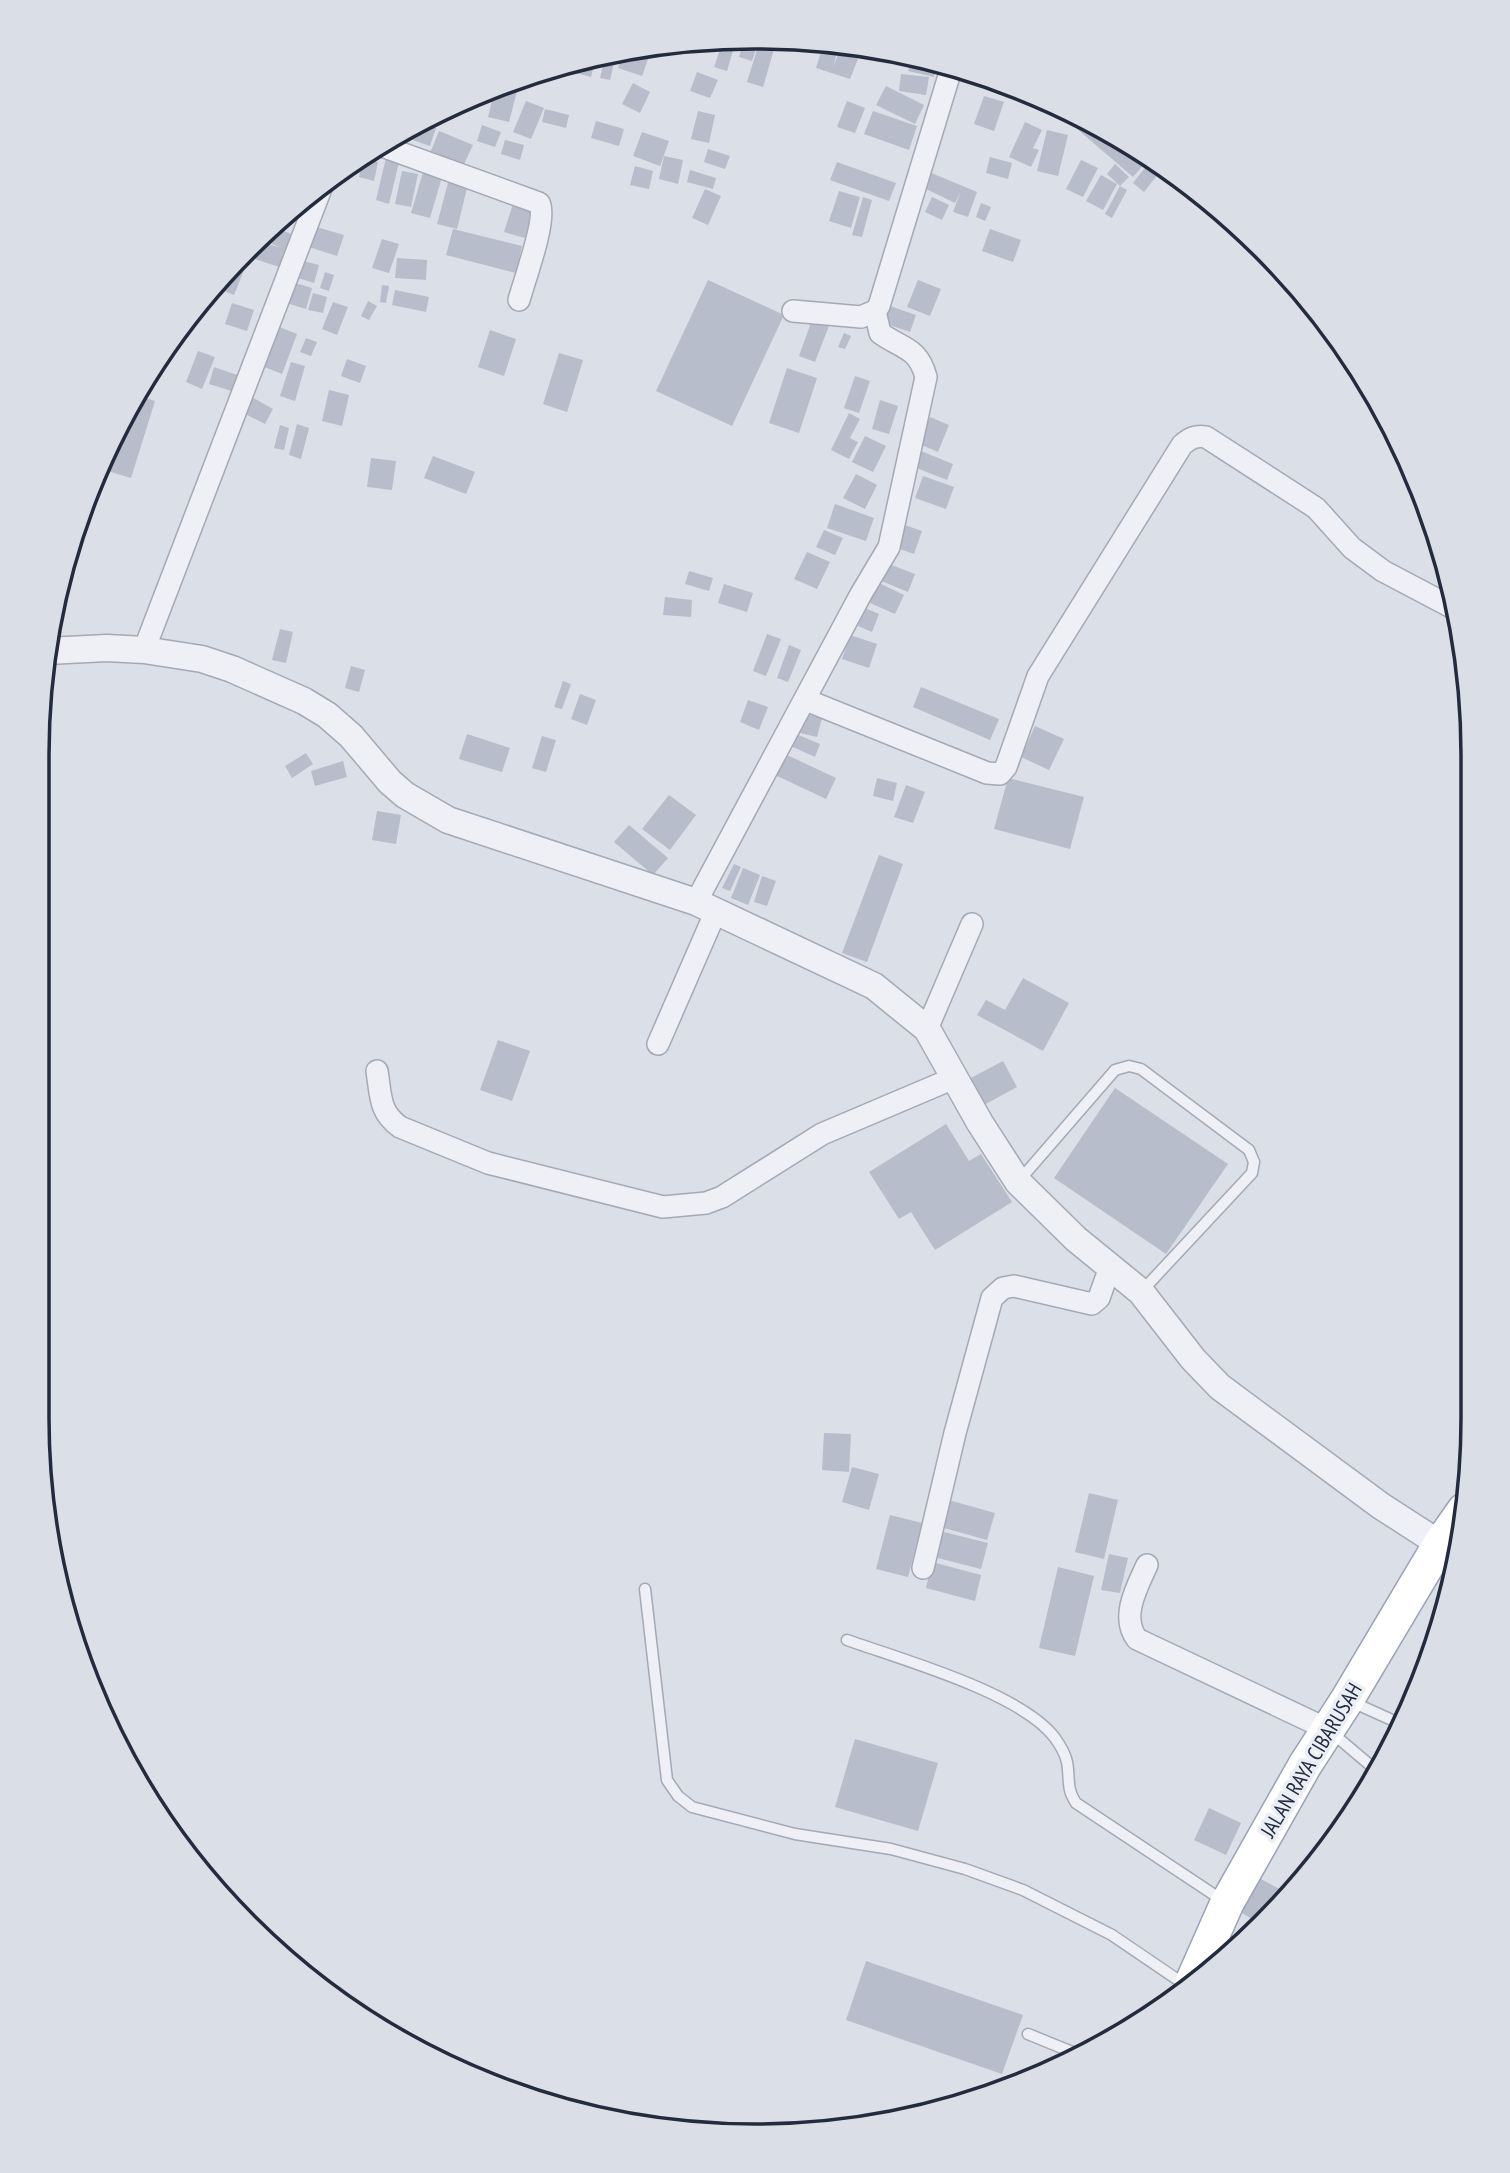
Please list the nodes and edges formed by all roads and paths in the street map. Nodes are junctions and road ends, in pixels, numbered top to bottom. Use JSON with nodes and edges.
{"nodes":[{"id":1,"x":949,"y":76,"type":"edge"},
{"id":2,"x":393,"y":150,"type":"edge"},
{"id":3,"x":316,"y":203,"type":"edge"},
{"id":4,"x":519,"y":300,"type":"dead end"},
{"id":5,"x":793,"y":311,"type":"dead end"},
{"id":6,"x":875,"y":311,"type":"junction"},
{"id":7,"x":1444,"y":603,"type":"edge"},
{"id":8,"x":57,"y":650,"type":"edge"},
{"id":9,"x":144,"y":650,"type":"junction"},
{"id":10,"x":806,"y":699,"type":"junction"},
{"id":11,"x":706,"y":907,"type":"junction"},
{"id":12,"x":972,"y":925,"type":"dead end"},
{"id":13,"x":927,"y":1029,"type":"junction"},
{"id":14,"x":658,"y":1044,"type":"dead end"},
{"id":15,"x":377,"y":1072,"type":"dead end"},
{"id":16,"x":954,"y":1078,"type":"junction"},
{"id":17,"x":1018,"y":1182,"type":"junction"},
{"id":18,"x":1110,"y":1267,"type":"junction"},
{"id":19,"x":1141,"y":1292,"type":"junction"},
{"id":20,"x":1454,"y":1517,"type":"edge"},
{"id":21,"x":1452,"y":1527,"type":"edge"},
{"id":22,"x":1440,"y":1544,"type":"junction"},
{"id":23,"x":1147,"y":1565,"type":"dead end"},
{"id":24,"x":923,"y":1568,"type":"dead end"},
{"id":25,"x":645,"y":1589,"type":"dead end"},
{"id":26,"x":847,"y":1640,"type":"dead end"},
{"id":27,"x":1347,"y":1700,"type":"junction"},
{"id":28,"x":1392,"y":1720,"type":"edge"},
{"id":29,"x":1329,"y":1730,"type":"junction"},
{"id":30,"x":1370,"y":1764,"type":"edge"},
{"id":31,"x":1227,"y":1903,"type":"junction"},
{"id":32,"x":1199,"y":1967,"type":"edge"},
{"id":33,"x":1180,"y":1981,"type":"edge"},
{"id":34,"x":1028,"y":2034,"type":"dead end"},
{"id":35,"x":1068,"y":2050,"type":"edge"}],
"edges":[{"from":1,"to":6,"type":"street"},
{"from":2,"to":4,"type":"street"},
{"from":3,"to":9,"type":"street"},
{"from":5,"to":6,"type":"street"},
{"from":6,"to":10,"type":"street"},
{"from":7,"to":10,"type":"street"},
{"from":8,"to":9,"type":"street"},
{"from":9,"to":11,"type":"street"},
{"from":10,"to":11,"type":"street"},
{"from":11,"to":13,"type":"street"},
{"from":11,"to":14,"type":"street"},
{"from":12,"to":13,"type":"street"},
{"from":13,"to":16,"type":"street"},
{"from":15,"to":16,"type":"street"},
{"from":16,"to":17,"type":"street"},
{"from":17,"to":18,"type":"street"},
{"from":17,"to":19,"type":"lane"},
{"from":18,"to":19,"type":"street"},
{"from":18,"to":24,"type":"street"},
{"from":19,"to":22,"type":"street"},
{"from":20,"to":22,"type":"main road","name":"JALAN RAYA CIBARUSAH"},
{"from":21,"to":22,"type":"main road","name":"JALAN RAYA CIBARUSAH"},
{"from":22,"to":27,"type":"main road","name":"JALAN RAYA CIBARUSAH"},
{"from":23,"to":29,"type":"street"},
{"from":25,"to":33,"type":"lane"},
{"from":26,"to":31,"type":"lane"},
{"from":27,"to":28,"type":"lane"},
{"from":27,"to":29,"type":"main road","name":"JALAN RAYA CIBARUSAH"},
{"from":29,"to":30,"type":"lane"},
{"from":29,"to":31,"type":"main road","name":"JALAN RAYA CIBARUSAH"},
{"from":31,"to":32,"type":"main road","name":"JALAN RAYA CIBARUSAH"},
{"from":34,"to":35,"type":"lane"}]}
